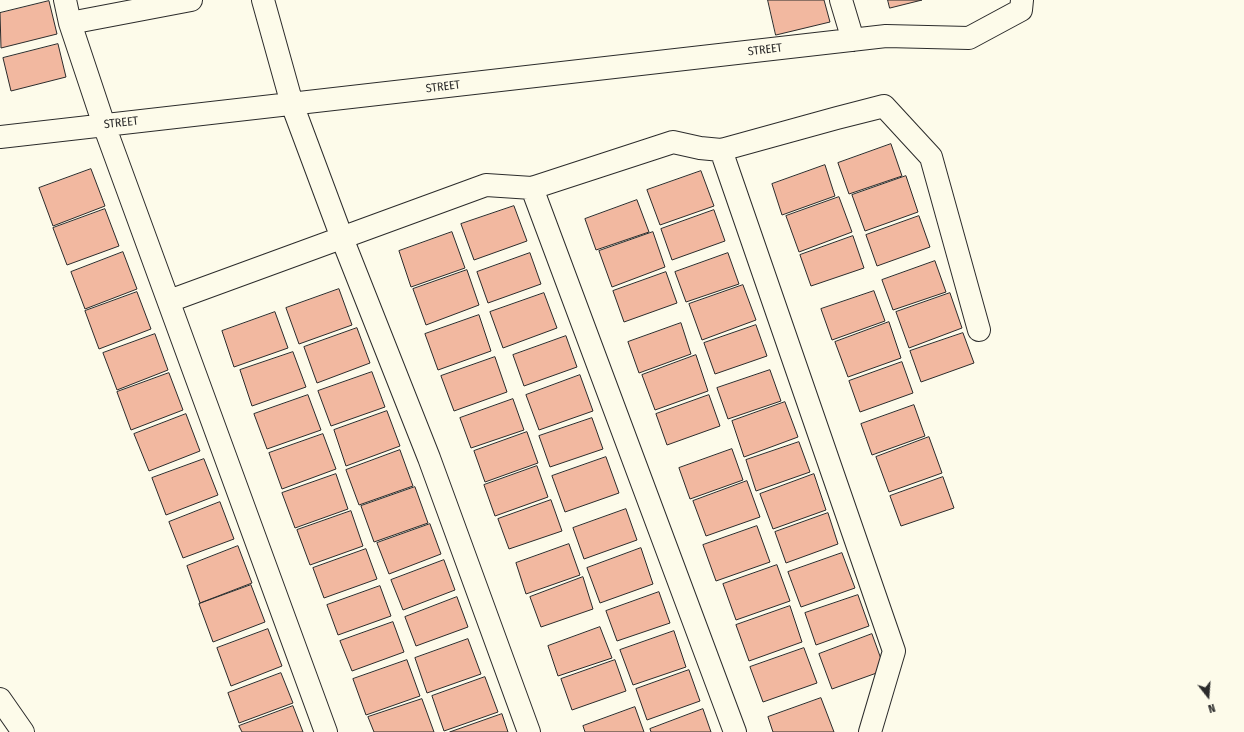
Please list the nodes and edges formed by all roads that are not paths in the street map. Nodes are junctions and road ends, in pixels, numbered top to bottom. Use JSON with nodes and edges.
{"nodes":[{"id":1,"x":65,"y":0,"type":"edge"},
{"id":2,"x":192,"y":0,"type":"edge"},
{"id":3,"x":263,"y":0,"type":"edge"},
{"id":4,"x":842,"y":0,"type":"edge"},
{"id":5,"x":1022,"y":0,"type":"edge"},
{"id":6,"x":70,"y":22,"type":"junction"},
{"id":7,"x":853,"y":40,"type":"junction"},
{"id":8,"x":292,"y":104,"type":"junction"},
{"id":9,"x":104,"y":125,"type":"junction"},
{"id":10,"x":0,"y":137,"type":"edge"},
{"id":11,"x":721,"y":150,"type":"junction"},
{"id":12,"x":532,"y":188,"type":"junction"},
{"id":13,"x":342,"y":238,"type":"junction"},
{"id":14,"x":168,"y":301,"type":"junction"},
{"id":15,"x":979,"y":330,"type":"dead end"},
{"id":16,"x":0,"y":699,"type":"edge"},
{"id":17,"x":23,"y":732,"type":"edge"},
{"id":18,"x":326,"y":732,"type":"edge"},
{"id":19,"x":529,"y":732,"type":"edge"},
{"id":20,"x":735,"y":732,"type":"edge"},
{"id":21,"x":870,"y":732,"type":"edge"}],
"edges":[{"from":1,"to":6,"type":"street"},
{"from":2,"to":6,"type":"street"},
{"from":3,"to":8,"type":"street"},
{"from":4,"to":7,"type":"street"},
{"from":5,"to":7,"type":"street","name":"STREET"},
{"from":6,"to":9,"type":"street"},
{"from":7,"to":8,"type":"street","name":"STREET"},
{"from":8,"to":9,"type":"street","name":"STREET"},
{"from":8,"to":13,"type":"street"},
{"from":9,"to":10,"type":"street","name":"STREET"},
{"from":9,"to":14,"type":"street"},
{"from":11,"to":12,"type":"street"},
{"from":11,"to":15,"type":"street"},
{"from":11,"to":21,"type":"street"},
{"from":12,"to":13,"type":"street"},
{"from":12,"to":20,"type":"street"},
{"from":13,"to":14,"type":"street"},
{"from":13,"to":19,"type":"street"},
{"from":14,"to":18,"type":"street"},
{"from":16,"to":17,"type":"street"}]}
